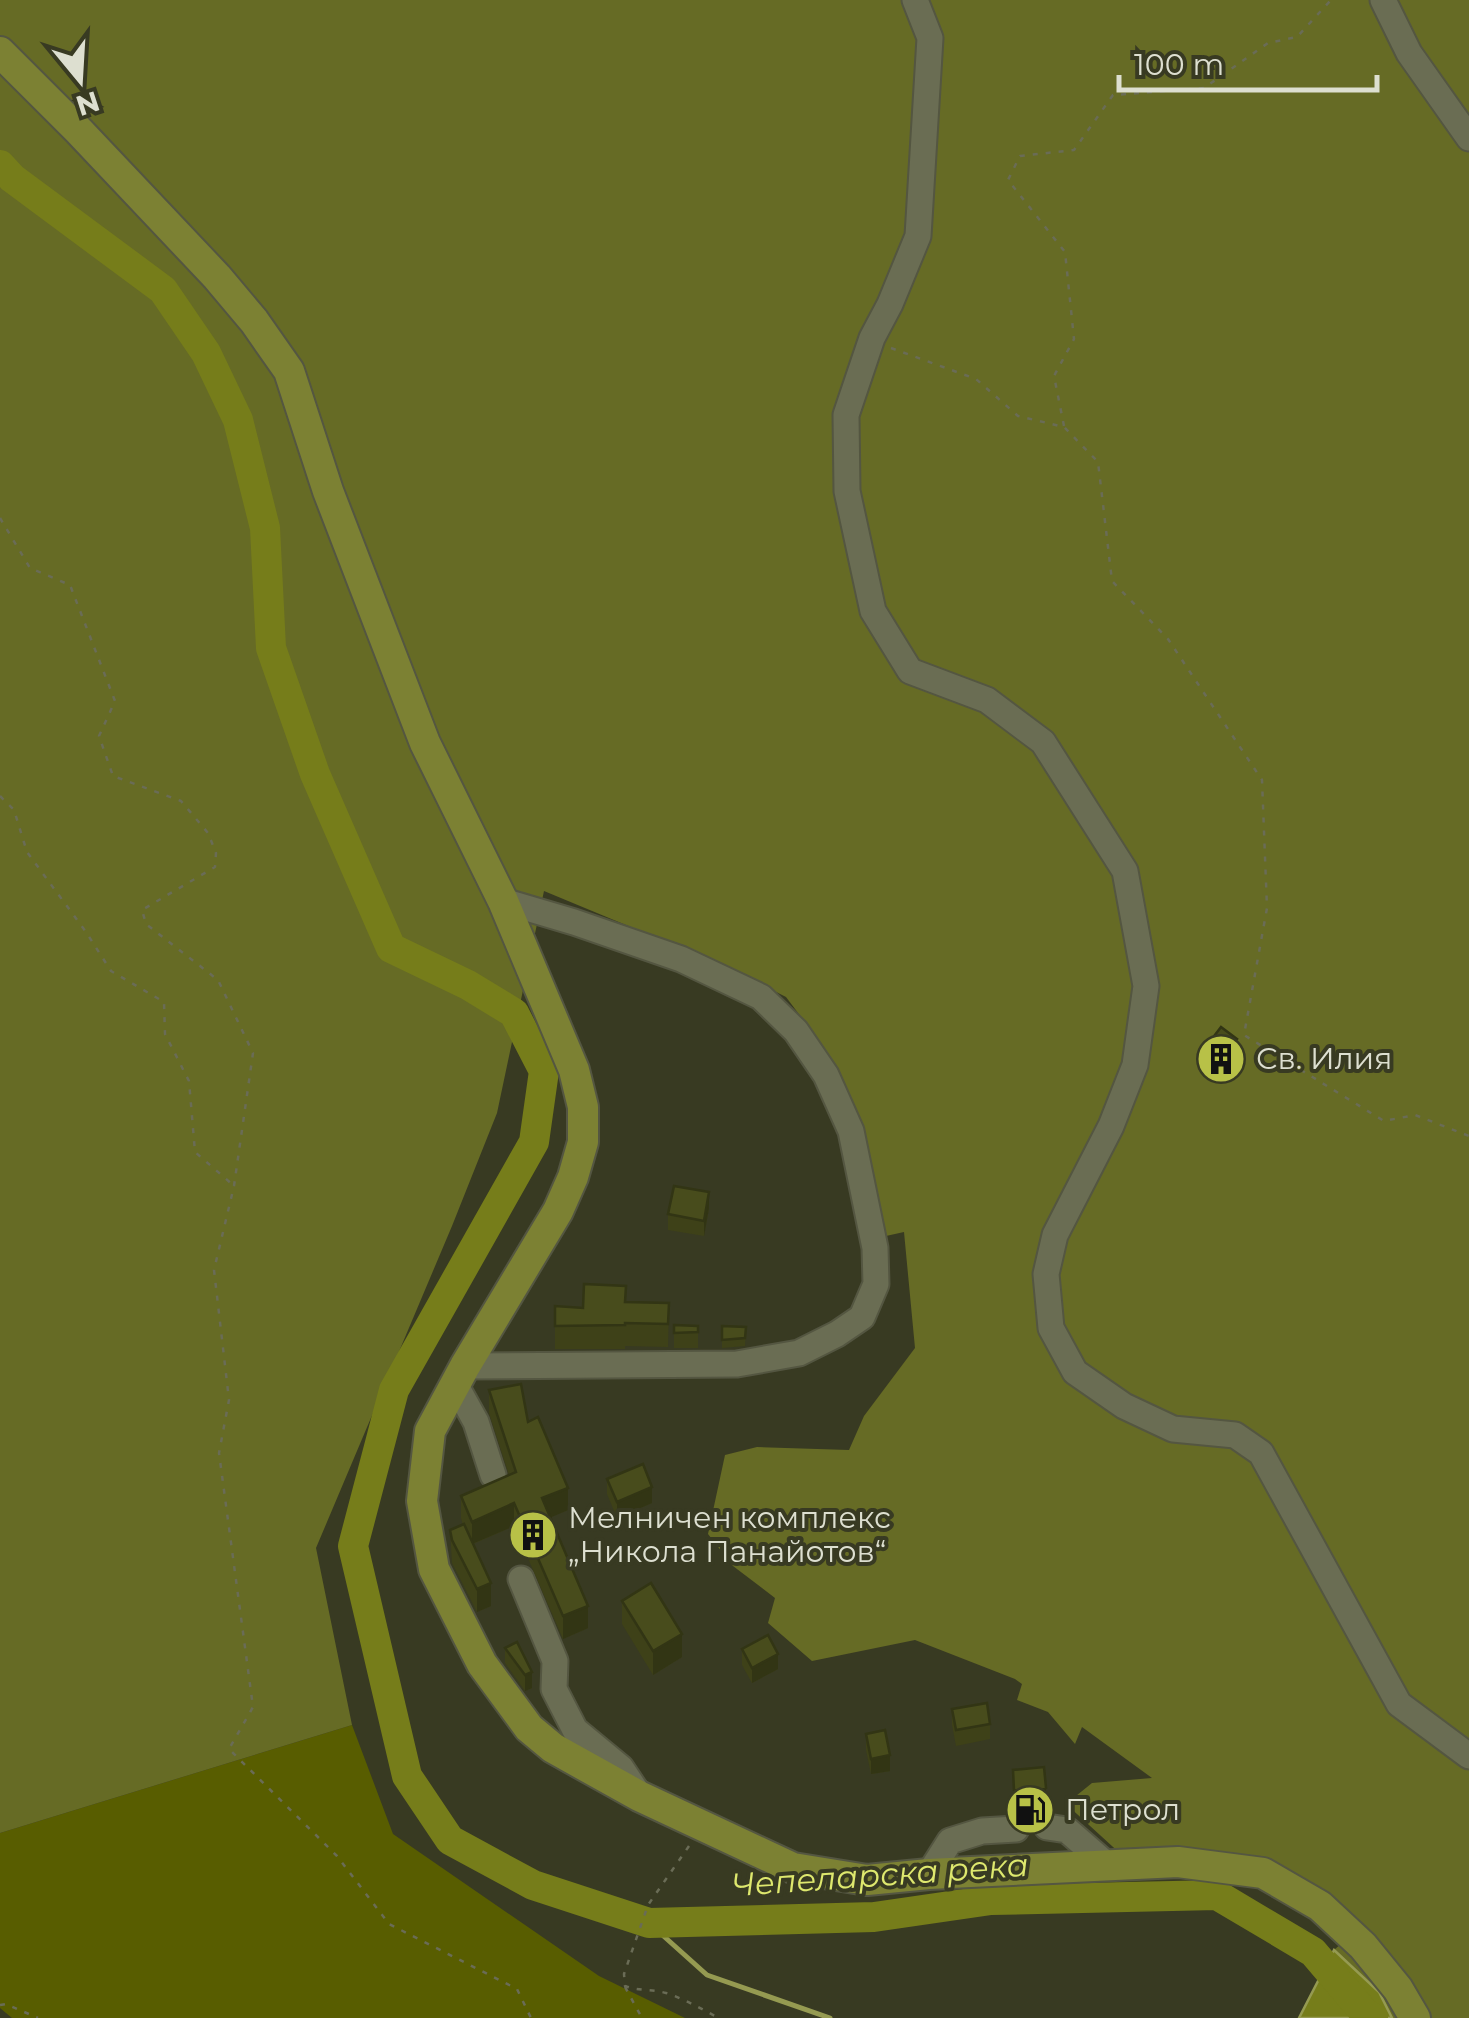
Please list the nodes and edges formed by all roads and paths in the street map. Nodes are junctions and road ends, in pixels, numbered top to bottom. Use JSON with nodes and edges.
{"nodes":[{"id":1,"x":915,"y":0,"type":"edge"},
{"id":2,"x":1331,"y":0,"type":"edge"},
{"id":3,"x":1383,"y":0,"type":"edge"},
{"id":4,"x":0,"y":52,"type":"edge"},
{"id":5,"x":1469,"y":138,"type":"edge"},
{"id":6,"x":891,"y":348,"type":"dead end"},
{"id":7,"x":1064,"y":427,"type":"junction"},
{"id":8,"x":0,"y":518,"type":"edge"},
{"id":9,"x":0,"y":796,"type":"edge"},
{"id":10,"x":502,"y":901,"type":"junction"},
{"id":11,"x":1469,"y":1136,"type":"edge"},
{"id":12,"x":234,"y":1186,"type":"junction"},
{"id":13,"x":460,"y":1375,"type":"junction"},
{"id":14,"x":492,"y":1475,"type":"dead end"},
{"id":15,"x":521,"y":1578,"type":"dead end"},
{"id":16,"x":1469,"y":1756,"type":"edge"},
{"id":17,"x":639,"y":1796,"type":"junction"},
{"id":18,"x":703,"y":1826,"type":"junction"},
{"id":19,"x":1048,"y":1828,"type":"dead end"},
{"id":20,"x":1016,"y":1829,"type":"dead end"},
{"id":21,"x":1106,"y":1864,"type":"junction"},
{"id":22,"x":929,"y":1874,"type":"junction"},
{"id":23,"x":625,"y":1986,"type":"junction"},
{"id":24,"x":0,"y":2004,"type":"edge"},
{"id":25,"x":38,"y":2018,"type":"edge"},
{"id":26,"x":532,"y":2018,"type":"edge"},
{"id":27,"x":642,"y":2018,"type":"edge"},
{"id":28,"x":718,"y":2018,"type":"edge"},
{"id":29,"x":1415,"y":2018,"type":"edge"}],
"edges":[{"from":1,"to":16,"type":"street"},
{"from":2,"to":7,"type":"path"},
{"from":3,"to":5,"type":"street"},
{"from":4,"to":10,"type":"main road"},
{"from":6,"to":7,"type":"path"},
{"from":7,"to":11,"type":"path"},
{"from":8,"to":12,"type":"path"},
{"from":9,"to":12,"type":"path"},
{"from":10,"to":13,"type":"main road"},
{"from":10,"to":13,"type":"street"},
{"from":12,"to":26,"type":"path"},
{"from":13,"to":14,"type":"street"},
{"from":13,"to":17,"type":"main road"},
{"from":15,"to":17,"type":"street"},
{"from":17,"to":18,"type":"main road"},
{"from":18,"to":22,"type":"main road"},
{"from":18,"to":23,"type":"path"},
{"from":19,"to":21,"type":"street"},
{"from":20,"to":22,"type":"street"},
{"from":21,"to":22,"type":"main road"},
{"from":21,"to":29,"type":"main road"},
{"from":23,"to":27,"type":"path"},
{"from":23,"to":28,"type":"path"},
{"from":24,"to":25,"type":"path"}]}
